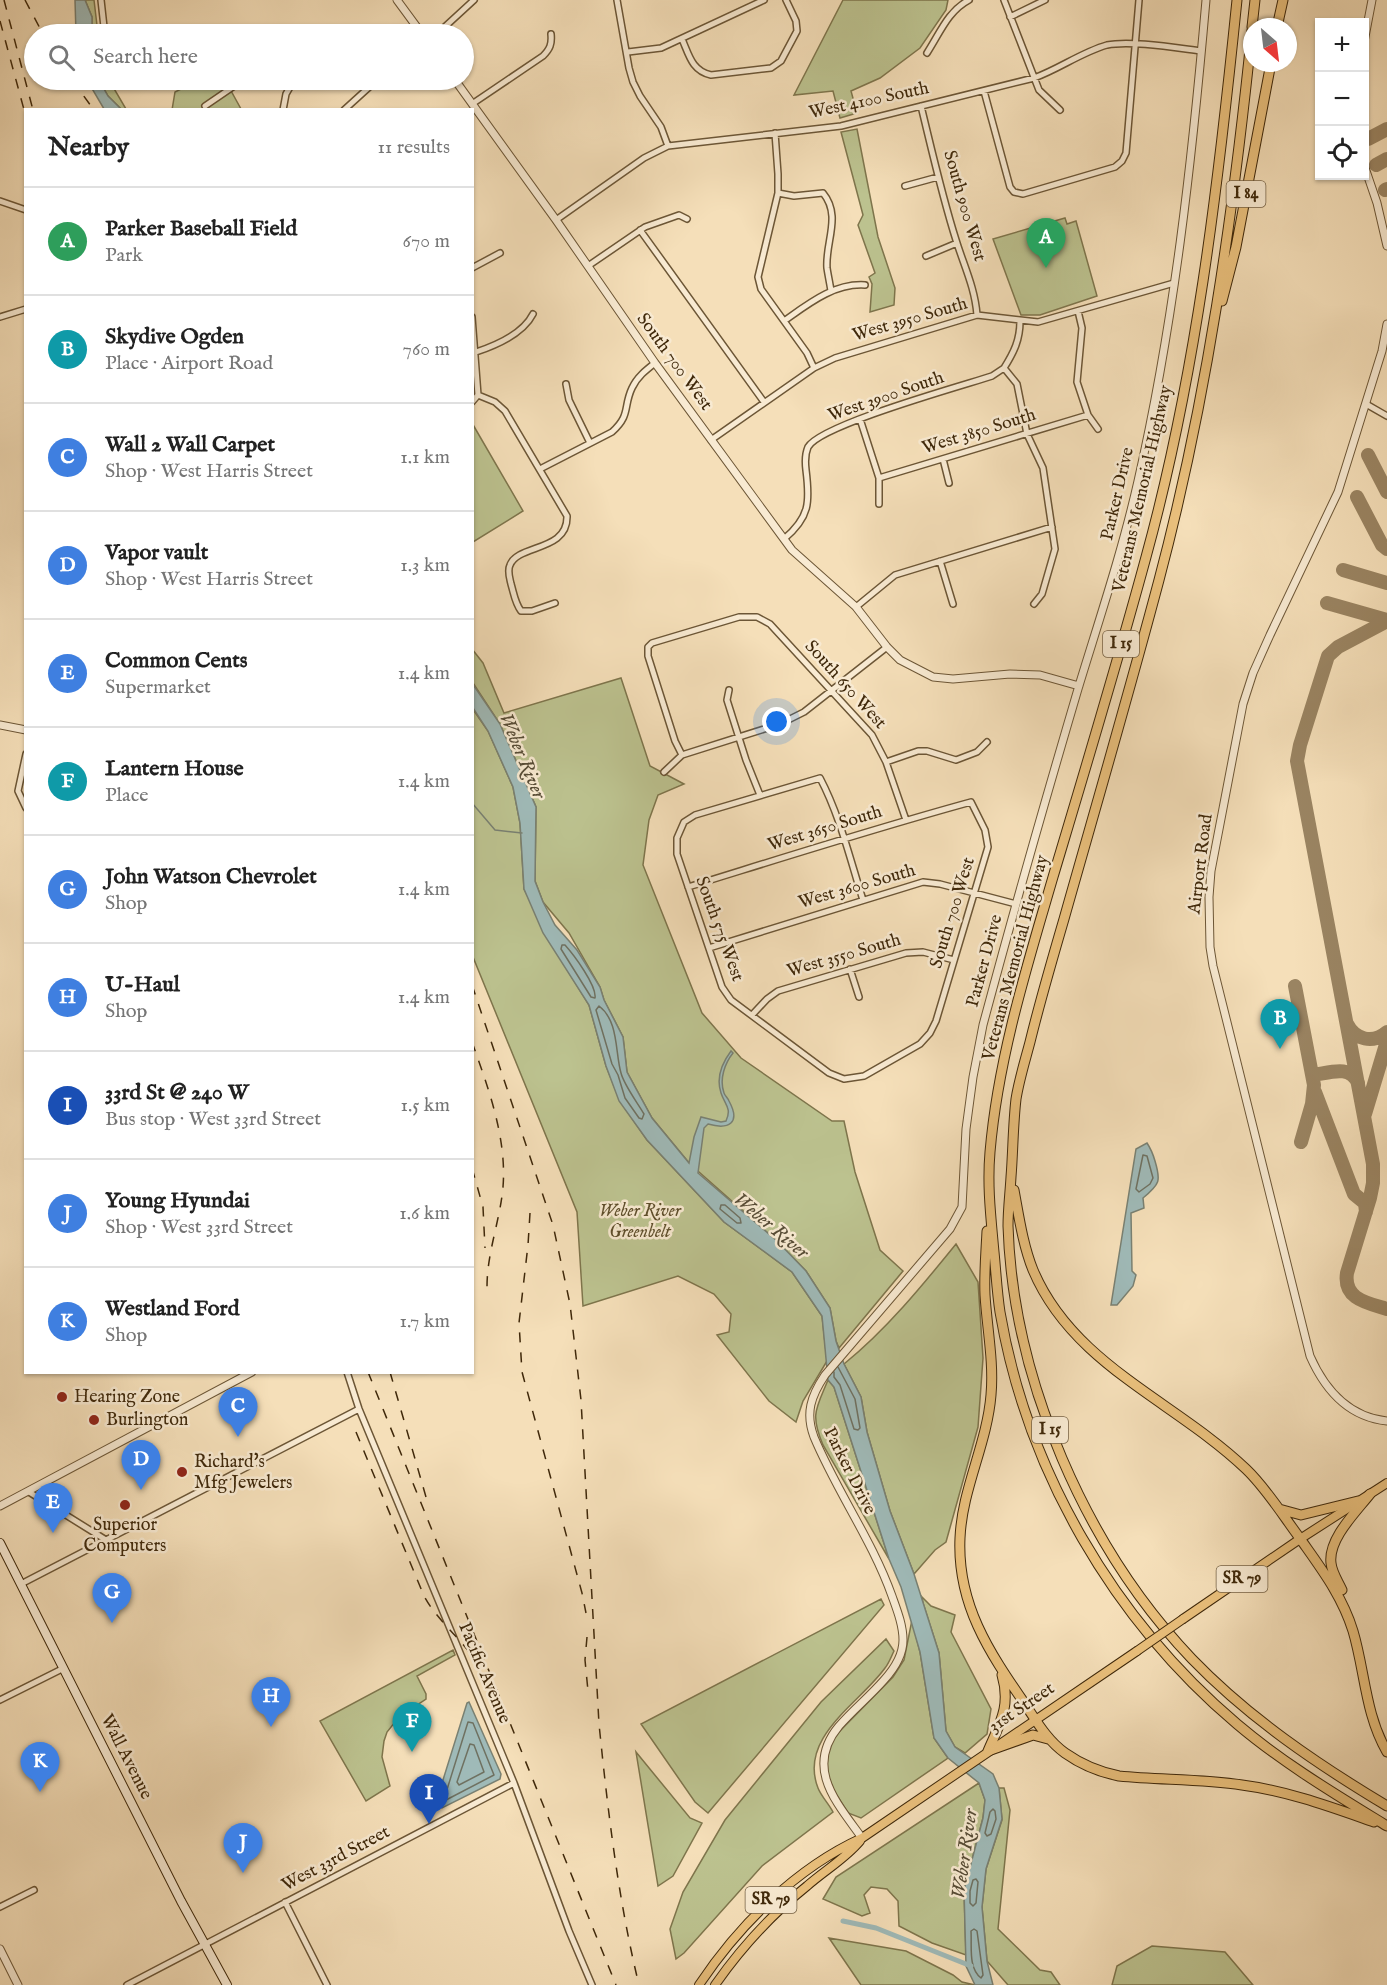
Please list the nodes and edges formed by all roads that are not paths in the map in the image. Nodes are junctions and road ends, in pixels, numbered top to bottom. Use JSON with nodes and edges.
{"nodes":[{"id":1,"x":100,"y":0,"type":"edge"},
{"id":2,"x":397,"y":0,"type":"edge"},
{"id":3,"x":474,"y":0,"type":"edge"},
{"id":4,"x":617,"y":0,"type":"edge"},
{"id":5,"x":764,"y":0,"type":"edge"},
{"id":6,"x":786,"y":0,"type":"edge"},
{"id":7,"x":969,"y":0,"type":"edge"},
{"id":8,"x":1004,"y":0,"type":"edge"},
{"id":9,"x":1045,"y":0,"type":"edge"},
{"id":10,"x":1139,"y":0,"type":"edge"},
{"id":11,"x":1206,"y":0,"type":"edge"},
{"id":12,"x":1237,"y":0,"type":"edge"},
{"id":13,"x":1255,"y":0,"type":"edge"},
{"id":14,"x":1283,"y":0,"type":"edge"},
{"id":15,"x":1372,"y":0,"type":"edge"},
{"id":16,"x":1010,"y":17,"type":"junction"},
{"id":17,"x":1253,"y":18,"type":"edge"},
{"id":18,"x":1279,"y":18,"type":"edge"},
{"id":19,"x":1369,"y":18,"type":"edge"},
{"id":20,"x":104,"y":24,"type":"edge"},
{"id":21,"x":415,"y":24,"type":"edge"},
{"id":22,"x":448,"y":24,"type":"edge"},
{"id":23,"x":551,"y":34,"type":"dead end"},
{"id":24,"x":682,"y":39,"type":"junction"},
{"id":25,"x":1135,"y":45,"type":"junction"},
{"id":26,"x":1201,"y":51,"type":"junction"},
{"id":27,"x":628,"y":52,"type":"junction"},
{"id":28,"x":927,"y":53,"type":"dead end"},
{"id":29,"x":1248,"y":72,"type":"edge"},
{"id":30,"x":1269,"y":72,"type":"edge"},
{"id":31,"x":1034,"y":78,"type":"junction"},
{"id":32,"x":229,"y":90,"type":"edge"},
{"id":33,"x":288,"y":90,"type":"edge"},
{"id":34,"x":365,"y":90,"type":"edge"},
{"id":35,"x":462,"y":90,"type":"edge"},
{"id":36,"x":984,"y":92,"type":"junction"},
{"id":37,"x":472,"y":104,"type":"junction"},
{"id":38,"x":206,"y":106,"type":"dead end"},
{"id":39,"x":921,"y":106,"type":"junction"},
{"id":40,"x":283,"y":108,"type":"edge"},
{"id":41,"x":346,"y":108,"type":"edge"},
{"id":42,"x":1060,"y":110,"type":"dead end"},
{"id":43,"x":775,"y":133,"type":"junction"},
{"id":44,"x":668,"y":146,"type":"junction"},
{"id":45,"x":938,"y":177,"type":"junction"},
{"id":46,"x":1369,"y":177,"type":"edge"},
{"id":47,"x":905,"y":186,"type":"dead end"},
{"id":48,"x":778,"y":193,"type":"junction"},
{"id":49,"x":0,"y":201,"type":"edge"},
{"id":50,"x":24,"y":209,"type":"edge"},
{"id":51,"x":687,"y":219,"type":"dead end"},
{"id":52,"x":556,"y":220,"type":"junction"},
{"id":53,"x":640,"y":230,"type":"junction"},
{"id":54,"x":957,"y":243,"type":"junction"},
{"id":55,"x":1387,"y":246,"type":"edge"},
{"id":56,"x":500,"y":253,"type":"dead end"},
{"id":57,"x":926,"y":256,"type":"dead end"},
{"id":58,"x":588,"y":266,"type":"junction"},
{"id":59,"x":474,"y":267,"type":"edge"},
{"id":60,"x":1174,"y":283,"type":"junction"},
{"id":61,"x":865,"y":285,"type":"dead end"},
{"id":62,"x":831,"y":291,"type":"junction"},
{"id":63,"x":1078,"y":310,"type":"junction"},
{"id":64,"x":23,"y":311,"type":"edge"},
{"id":65,"x":533,"y":314,"type":"dead end"},
{"id":66,"x":978,"y":315,"type":"junction"},
{"id":67,"x":0,"y":317,"type":"edge"},
{"id":68,"x":784,"y":321,"type":"junction"},
{"id":69,"x":1020,"y":321,"type":"junction"},
{"id":70,"x":1215,"y":323,"type":"junction"},
{"id":71,"x":1387,"y":324,"type":"edge"},
{"id":72,"x":474,"y":334,"type":"edge"},
{"id":73,"x":476,"y":352,"type":"junction"},
{"id":74,"x":655,"y":363,"type":"junction"},
{"id":75,"x":814,"y":368,"type":"junction"},
{"id":76,"x":1004,"y":368,"type":"junction"},
{"id":77,"x":566,"y":384,"type":"dead end"},
{"id":78,"x":478,"y":395,"type":"junction"},
{"id":79,"x":474,"y":400,"type":"edge"},
{"id":80,"x":764,"y":402,"type":"junction"},
{"id":81,"x":1366,"y":404,"type":"junction"},
{"id":82,"x":1088,"y":416,"type":"junction"},
{"id":83,"x":1387,"y":416,"type":"edge"},
{"id":84,"x":860,"y":419,"type":"junction"},
{"id":85,"x":1098,"y":429,"type":"dead end"},
{"id":86,"x":1027,"y":434,"type":"junction"},
{"id":87,"x":711,"y":440,"type":"junction"},
{"id":88,"x":590,"y":443,"type":"junction"},
{"id":89,"x":943,"y":459,"type":"junction"},
{"id":90,"x":540,"y":469,"type":"junction"},
{"id":91,"x":879,"y":478,"type":"junction"},
{"id":92,"x":949,"y":483,"type":"dead end"},
{"id":93,"x":879,"y":504,"type":"dead end"},
{"id":94,"x":1052,"y":527,"type":"junction"},
{"id":95,"x":784,"y":539,"type":"junction"},
{"id":96,"x":940,"y":561,"type":"junction"},
{"id":97,"x":555,"y":603,"type":"dead end"},
{"id":98,"x":953,"y":604,"type":"dead end"},
{"id":99,"x":1034,"y":604,"type":"dead end"},
{"id":100,"x":855,"y":607,"type":"junction"},
{"id":101,"x":887,"y":647,"type":"junction"},
{"id":102,"x":1079,"y":686,"type":"junction"},
{"id":103,"x":729,"y":690,"type":"dead end"},
{"id":104,"x":832,"y":690,"type":"junction"},
{"id":105,"x":0,"y":725,"type":"edge"},
{"id":106,"x":24,"y":730,"type":"edge"},
{"id":107,"x":738,"y":736,"type":"junction"},
{"id":108,"x":987,"y":742,"type":"dead end"},
{"id":109,"x":682,"y":755,"type":"junction"},
{"id":110,"x":886,"y":762,"type":"junction"},
{"id":111,"x":24,"y":763,"type":"edge"},
{"id":112,"x":664,"y":772,"type":"dead end"},
{"id":113,"x":760,"y":795,"type":"junction"},
{"id":114,"x":971,"y":802,"type":"joint"},
{"id":115,"x":24,"y":806,"type":"edge"},
{"id":116,"x":906,"y":820,"type":"junction"},
{"id":117,"x":844,"y":839,"type":"junction"},
{"id":118,"x":688,"y":886,"type":"junction"},
{"id":119,"x":974,"y":893,"type":"junction"},
{"id":120,"x":863,"y":900,"type":"junction"},
{"id":121,"x":1016,"y":904,"type":"junction"},
{"id":122,"x":709,"y":948,"type":"junction"},
{"id":123,"x":954,"y":960,"type":"junction"},
{"id":124,"x":850,"y":969,"type":"junction"},
{"id":125,"x":859,"y":997,"type":"dead end"},
{"id":126,"x":752,"y":1015,"type":"junction"},
{"id":127,"x":844,"y":1079,"type":"joint"},
{"id":128,"x":1011,"y":1179,"type":"junction"},
{"id":129,"x":988,"y":1187,"type":"junction"},
{"id":130,"x":235,"y":1374,"type":"edge"},
{"id":131,"x":248,"y":1374,"type":"edge"},
{"id":132,"x":348,"y":1374,"type":"edge"},
{"id":133,"x":238,"y":1380,"type":"junction"},
{"id":134,"x":359,"y":1409,"type":"junction"},
{"id":135,"x":1387,"y":1421,"type":"edge"},
{"id":136,"x":1387,"y":1484,"type":"edge"},
{"id":137,"x":29,"y":1492,"type":"junction"},
{"id":138,"x":1370,"y":1494,"type":"junction"},
{"id":139,"x":1358,"y":1502,"type":"junction"},
{"id":140,"x":0,"y":1506,"type":"edge"},
{"id":141,"x":1279,"y":1509,"type":"junction"},
{"id":142,"x":1300,"y":1539,"type":"junction"},
{"id":143,"x":106,"y":1540,"type":"junction"},
{"id":144,"x":0,"y":1543,"type":"edge"},
{"id":145,"x":21,"y":1584,"type":"junction"},
{"id":146,"x":1353,"y":1632,"type":"junction"},
{"id":147,"x":999,"y":1667,"type":"junction"},
{"id":148,"x":64,"y":1668,"type":"junction"},
{"id":149,"x":0,"y":1700,"type":"edge"},
{"id":150,"x":1035,"y":1719,"type":"junction"},
{"id":151,"x":1048,"y":1739,"type":"junction"},
{"id":152,"x":988,"y":1751,"type":"junction"},
{"id":153,"x":1387,"y":1752,"type":"edge"},
{"id":154,"x":514,"y":1783,"type":"junction"},
{"id":155,"x":1387,"y":1806,"type":"edge"},
{"id":156,"x":1387,"y":1826,"type":"edge"},
{"id":157,"x":862,"y":1838,"type":"junction"},
{"id":158,"x":34,"y":1890,"type":"dead end"},
{"id":159,"x":285,"y":1902,"type":"junction"},
{"id":160,"x":0,"y":1907,"type":"edge"},
{"id":161,"x":205,"y":1945,"type":"junction"},
{"id":162,"x":0,"y":1949,"type":"edge"},
{"id":163,"x":18,"y":1985,"type":"edge"},
{"id":164,"x":127,"y":1985,"type":"edge"},
{"id":165,"x":226,"y":1985,"type":"edge"},
{"id":166,"x":327,"y":1985,"type":"edge"},
{"id":167,"x":592,"y":1985,"type":"edge"},
{"id":168,"x":699,"y":1985,"type":"edge"},
{"id":169,"x":715,"y":1985,"type":"edge"}],
"edges":[{"from":1,"to":20,"type":"street"},
{"from":2,"to":21,"type":"street"},
{"from":3,"to":22,"type":"street"},
{"from":4,"to":27,"type":"street"},
{"from":5,"to":24,"type":"street"},
{"from":6,"to":24,"type":"street"},
{"from":7,"to":28,"type":"street"},
{"from":8,"to":16,"type":"street"},
{"from":9,"to":16,"type":"street"},
{"from":10,"to":25,"type":"street"},
{"from":11,"to":26,"type":"street","name":"Parker Drive"},
{"from":12,"to":129,"type":"highway","name":"Veterans Memorial Highway","number":"I 15"},
{"from":13,"to":17,"type":"highway","name":"Veterans Memorial Highway","number":"I 15"},
{"from":14,"to":18,"type":"highway"},
{"from":15,"to":19,"type":"street"},
{"from":16,"to":31,"type":"street"},
{"from":23,"to":37,"type":"street"},
{"from":24,"to":27,"type":"street"},
{"from":25,"to":26,"type":"street","name":"West 4100 South"},
{"from":25,"to":31,"type":"street","name":"West 4100 South"},
{"from":25,"to":36,"type":"street"},
{"from":26,"to":60,"type":"street","name":"Parker Drive"},
{"from":27,"to":44,"type":"street"},
{"from":29,"to":70,"type":"highway","name":"Veterans Memorial Highway","number":"I 15"},
{"from":30,"to":70,"type":"highway","number":"I 84"},
{"from":31,"to":36,"type":"street","name":"West 4100 South"},
{"from":31,"to":42,"type":"street"},
{"from":32,"to":38,"type":"street"},
{"from":33,"to":40,"type":"street"},
{"from":34,"to":41,"type":"street"},
{"from":35,"to":37,"type":"street","name":"South 700 West"},
{"from":36,"to":39,"type":"street","name":"West 4100 South"},
{"from":37,"to":52,"type":"street","name":"South 700 West"},
{"from":39,"to":43,"type":"street","name":"West 4100 South"},
{"from":39,"to":45,"type":"street","name":"South 900 West"},
{"from":43,"to":44,"type":"street","name":"West 4100 South"},
{"from":43,"to":48,"type":"street"},
{"from":44,"to":52,"type":"street","name":"West 4100 South"},
{"from":45,"to":47,"type":"street"},
{"from":45,"to":54,"type":"street","name":"South 900 West"},
{"from":46,"to":55,"type":"street"},
{"from":48,"to":62,"type":"street"},
{"from":48,"to":68,"type":"street"},
{"from":49,"to":50,"type":"street"},
{"from":51,"to":53,"type":"street"},
{"from":52,"to":58,"type":"street","name":"South 700 West"},
{"from":53,"to":58,"type":"street"},
{"from":53,"to":80,"type":"street"},
{"from":54,"to":57,"type":"street"},
{"from":54,"to":66,"type":"street","name":"South 900 West"},
{"from":56,"to":59,"type":"street"},
{"from":58,"to":74,"type":"street","name":"South 700 West"},
{"from":60,"to":63,"type":"street","name":"West 3950 South"},
{"from":60,"to":102,"type":"street","name":"Parker Drive"},
{"from":61,"to":62,"type":"street"},
{"from":62,"to":68,"type":"street"},
{"from":63,"to":69,"type":"street","name":"West 3950 South"},
{"from":63,"to":82,"type":"street"},
{"from":64,"to":67,"type":"street"},
{"from":65,"to":73,"type":"street"},
{"from":66,"to":69,"type":"street","name":"West 3950 South"},
{"from":66,"to":75,"type":"street","name":"West 3950 South"},
{"from":68,"to":75,"type":"street"},
{"from":69,"to":76,"type":"street"},
{"from":70,"to":128,"type":"highway","name":"Veterans Memorial Highway","number":"I 15"},
{"from":71,"to":81,"type":"street","name":"Airport Road"},
{"from":72,"to":73,"type":"street"},
{"from":73,"to":78,"type":"street"},
{"from":74,"to":87,"type":"street","name":"South 700 West"},
{"from":74,"to":88,"type":"street"},
{"from":75,"to":80,"type":"street","name":"West 3950 South"},
{"from":76,"to":84,"type":"street","name":"West 3900 South"},
{"from":76,"to":86,"type":"street"},
{"from":77,"to":88,"type":"street"},
{"from":78,"to":79,"type":"street"},
{"from":78,"to":90,"type":"street"},
{"from":80,"to":87,"type":"street","name":"West 3950 South"},
{"from":81,"to":83,"type":"street"},
{"from":81,"to":135,"type":"street","name":"Airport Road"},
{"from":82,"to":85,"type":"street"},
{"from":82,"to":86,"type":"street","name":"West 3850 South"},
{"from":84,"to":91,"type":"street"},
{"from":84,"to":95,"type":"street","name":"West 3900 South"},
{"from":86,"to":89,"type":"street","name":"West 3850 South"},
{"from":86,"to":94,"type":"street"},
{"from":87,"to":95,"type":"street","name":"South 700 West"},
{"from":88,"to":90,"type":"street"},
{"from":89,"to":91,"type":"street","name":"West 3850 South"},
{"from":89,"to":92,"type":"street"},
{"from":90,"to":97,"type":"street"},
{"from":91,"to":93,"type":"street"},
{"from":94,"to":96,"type":"street"},
{"from":94,"to":99,"type":"street"},
{"from":95,"to":100,"type":"street","name":"South 700 West"},
{"from":96,"to":98,"type":"street"},
{"from":96,"to":100,"type":"street"},
{"from":100,"to":101,"type":"street","name":"South 700 West"},
{"from":101,"to":102,"type":"street","name":"South 700 West"},
{"from":101,"to":104,"type":"street"},
{"from":102,"to":121,"type":"street","name":"Parker Drive"},
{"from":103,"to":107,"type":"street"},
{"from":104,"to":107,"type":"street"},
{"from":104,"to":109,"type":"street","name":"South 650 West"},
{"from":104,"to":110,"type":"street","name":"South 650 West"},
{"from":105,"to":106,"type":"street"},
{"from":107,"to":109,"type":"street"},
{"from":107,"to":113,"type":"street"},
{"from":108,"to":110,"type":"street"},
{"from":109,"to":112,"type":"street"},
{"from":110,"to":116,"type":"street","name":"South 650 West"},
{"from":111,"to":115,"type":"street"},
{"from":113,"to":117,"type":"street"},
{"from":113,"to":118,"type":"street","name":"South 575 West"},
{"from":114,"to":116,"type":"street","name":"West 3650 South"},
{"from":114,"to":119,"type":"street","name":"South 700 West"},
{"from":116,"to":117,"type":"street","name":"West 3650 South"},
{"from":117,"to":118,"type":"street","name":"West 3650 South"},
{"from":117,"to":120,"type":"street"},
{"from":118,"to":122,"type":"street","name":"South 575 West"},
{"from":119,"to":120,"type":"street","name":"West 3600 South"},
{"from":119,"to":121,"type":"street","name":"West 3600 South"},
{"from":119,"to":123,"type":"street","name":"South 700 West"},
{"from":120,"to":122,"type":"street","name":"West 3600 South"},
{"from":121,"to":157,"type":"street","name":"Parker Drive"},
{"from":122,"to":126,"type":"street","name":"South 575 West"},
{"from":123,"to":124,"type":"street","name":"West 3550 South"},
{"from":123,"to":127,"type":"street","name":"South 700 West"},
{"from":124,"to":125,"type":"street"},
{"from":124,"to":126,"type":"street","name":"West 3550 South"},
{"from":126,"to":127,"type":"street","name":"South 575 West"},
{"from":128,"to":141,"type":"highway"},
{"from":128,"to":155,"type":"highway","name":"Veterans Memorial Highway","number":"I 15"},
{"from":129,"to":147,"type":"highway"},
{"from":129,"to":156,"type":"highway","name":"Veterans Memorial Highway","number":"I 15"},
{"from":130,"to":133,"type":"street"},
{"from":131,"to":133,"type":"street"},
{"from":132,"to":134,"type":"street","name":"Pacific Avenue"},
{"from":133,"to":137,"type":"street"},
{"from":134,"to":143,"type":"street"},
{"from":134,"to":154,"type":"street","name":"Pacific Avenue"},
{"from":136,"to":138,"type":"main road","name":"31st Street","number":"SR 79"},
{"from":137,"to":140,"type":"street"},
{"from":137,"to":143,"type":"street"},
{"from":138,"to":139,"type":"main road","name":"31st Street","number":"SR 79"},
{"from":138,"to":146,"type":"highway"},
{"from":139,"to":141,"type":"highway"},
{"from":139,"to":142,"type":"main road","name":"31st Street","number":"SR 79"},
{"from":141,"to":142,"type":"highway"},
{"from":142,"to":146,"type":"highway"},
{"from":142,"to":150,"type":"main road","name":"31st Street","number":"SR 79","bridge":true},
{"from":143,"to":145,"type":"street"},
{"from":144,"to":145,"type":"main road","name":"Wall Avenue"},
{"from":145,"to":148,"type":"main road","name":"Wall Avenue"},
{"from":146,"to":153,"type":"highway"},
{"from":147,"to":150,"type":"highway"},
{"from":147,"to":152,"type":"highway"},
{"from":148,"to":149,"type":"street"},
{"from":148,"to":161,"type":"main road","name":"Wall Avenue"},
{"from":150,"to":151,"type":"highway"},
{"from":150,"to":152,"type":"main road","name":"31st Street","number":"SR 79"},
{"from":151,"to":152,"type":"highway"},
{"from":151,"to":156,"type":"highway"},
{"from":152,"to":157,"type":"main road","name":"31st Street","number":"SR 79"},
{"from":154,"to":159,"type":"street","name":"West 33rd Street"},
{"from":154,"to":167,"type":"street","name":"Pacific Avenue"},
{"from":157,"to":168,"type":"main road","name":"31st Street","number":"SR 79"},
{"from":157,"to":169,"type":"main road","number":"SR 79"},
{"from":158,"to":160,"type":"street"},
{"from":159,"to":161,"type":"street","name":"West 33rd Street"},
{"from":159,"to":166,"type":"street"},
{"from":161,"to":164,"type":"street","name":"West 33rd Street"},
{"from":161,"to":165,"type":"main road","name":"Wall Avenue"},
{"from":162,"to":163,"type":"street"}]}
